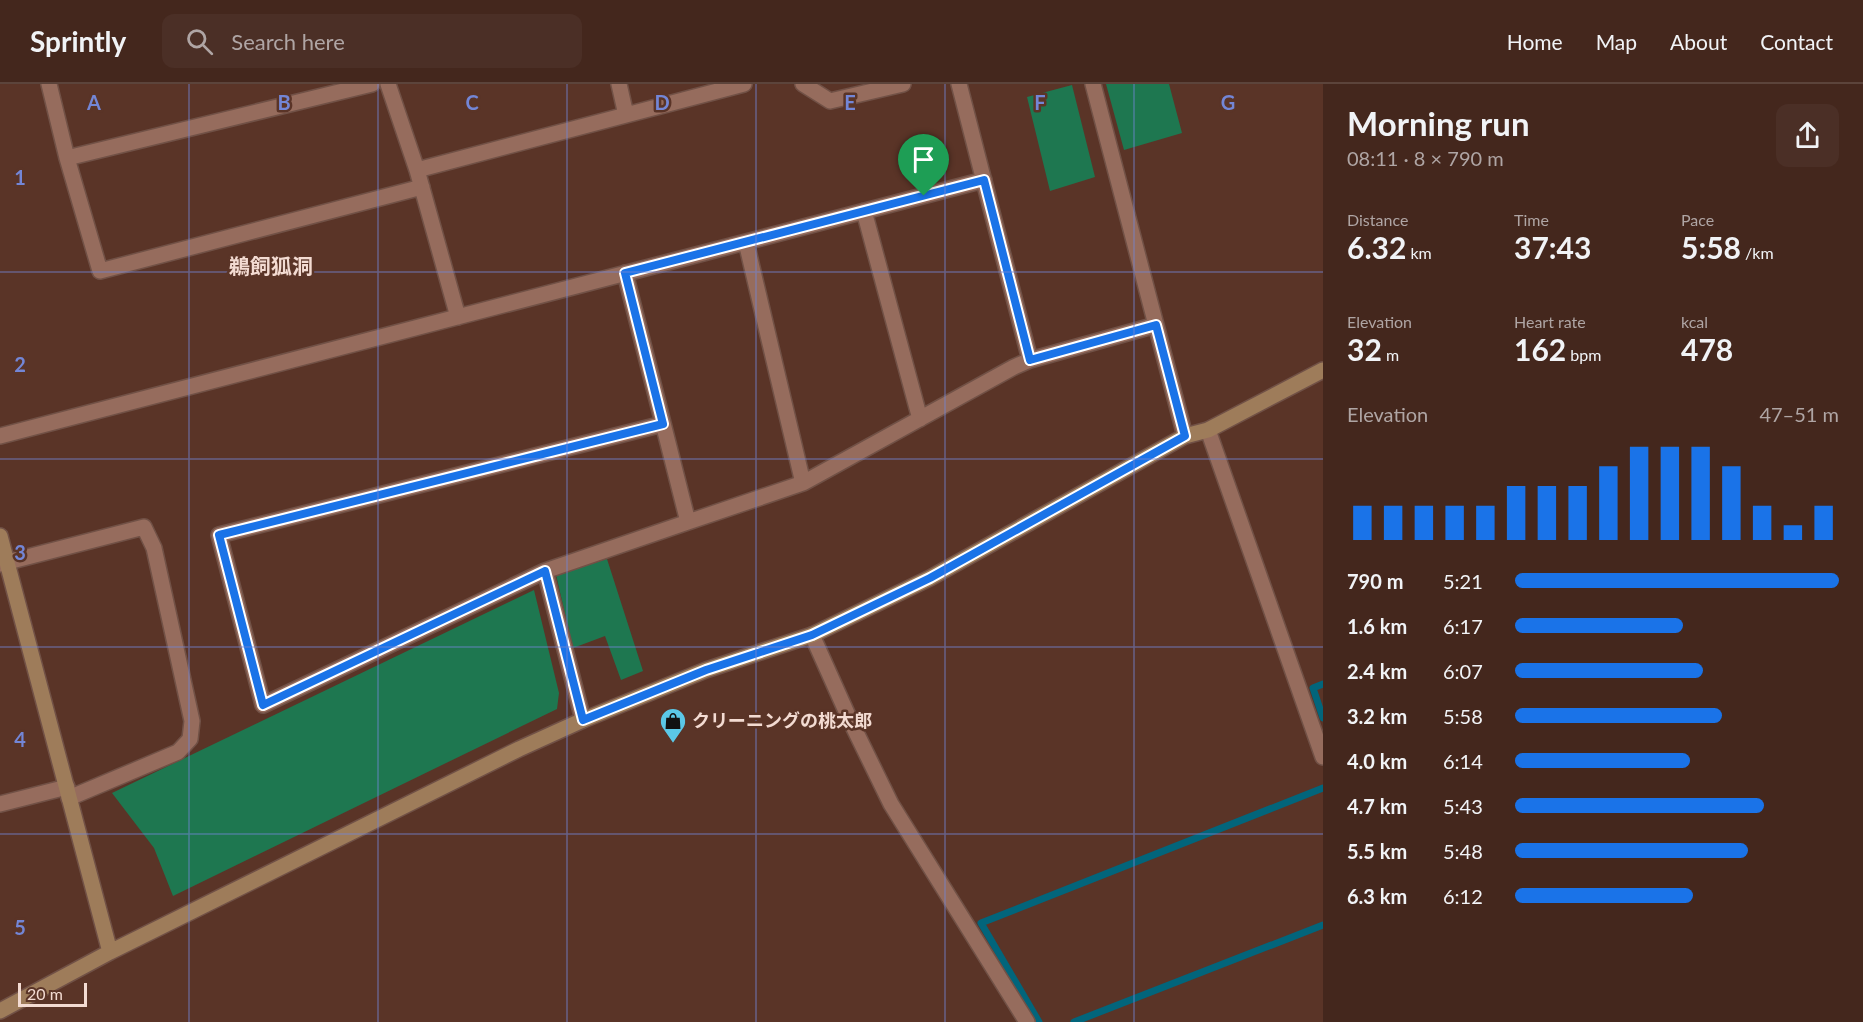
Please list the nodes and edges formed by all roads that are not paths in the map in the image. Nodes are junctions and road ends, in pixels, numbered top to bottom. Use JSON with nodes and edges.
{"nodes":[{"id":1,"x":49,"y":84,"type":"edge"},
{"id":2,"x":372,"y":84,"type":"edge"},
{"id":3,"x":388,"y":84,"type":"edge"},
{"id":4,"x":619,"y":84,"type":"edge"},
{"id":5,"x":744,"y":84,"type":"edge"},
{"id":6,"x":803,"y":84,"type":"edge"},
{"id":7,"x":903,"y":84,"type":"edge"},
{"id":8,"x":959,"y":84,"type":"edge"},
{"id":9,"x":1093,"y":84,"type":"edge"},
{"id":10,"x":626,"y":115,"type":"junction"},
{"id":11,"x":67,"y":158,"type":"junction"},
{"id":12,"x":417,"y":170,"type":"junction"},
{"id":13,"x":984,"y":180,"type":"junction"},
{"id":14,"x":422,"y":187,"type":"junction"},
{"id":15,"x":864,"y":211,"type":"junction"},
{"id":16,"x":746,"y":242,"type":"junction"},
{"id":17,"x":625,"y":273,"type":"junction"},
{"id":18,"x":458,"y":317,"type":"junction"},
{"id":19,"x":1156,"y":325,"type":"junction"},
{"id":20,"x":1030,"y":360,"type":"junction"},
{"id":21,"x":1323,"y":370,"type":"edge"},
{"id":22,"x":920,"y":419,"type":"junction"},
{"id":23,"x":663,"y":424,"type":"junction"},
{"id":24,"x":1208,"y":430,"type":"junction"},
{"id":25,"x":0,"y":436,"type":"edge"},
{"id":26,"x":1185,"y":436,"type":"junction"},
{"id":27,"x":803,"y":483,"type":"junction"},
{"id":28,"x":688,"y":522,"type":"junction"},
{"id":29,"x":0,"y":536,"type":"edge"},
{"id":30,"x":3,"y":563,"type":"edge"},
{"id":31,"x":545,"y":571,"type":"junction"},
{"id":32,"x":812,"y":635,"type":"junction"},
{"id":33,"x":583,"y":720,"type":"junction"},
{"id":34,"x":1323,"y":757,"type":"edge"},
{"id":35,"x":68,"y":793,"type":"junction"},
{"id":36,"x":0,"y":804,"type":"edge"},
{"id":37,"x":110,"y":952,"type":"junction"},
{"id":38,"x":0,"y":1011,"type":"edge"},
{"id":39,"x":1026,"y":1022,"type":"edge"}],
"edges":[{"from":1,"to":11,"type":"street"},
{"from":2,"to":11,"type":"street"},
{"from":3,"to":12,"type":"street"},
{"from":4,"to":10,"type":"street"},
{"from":5,"to":10,"type":"street"},
{"from":6,"to":7,"type":"street"},
{"from":8,"to":13,"type":"street"},
{"from":9,"to":19,"type":"street"},
{"from":10,"to":12,"type":"street"},
{"from":11,"to":14,"type":"street"},
{"from":12,"to":14,"type":"street"},
{"from":13,"to":15,"type":"street"},
{"from":13,"to":20,"type":"street"},
{"from":14,"to":18,"type":"street"},
{"from":15,"to":16,"type":"street"},
{"from":15,"to":22,"type":"street"},
{"from":16,"to":17,"type":"street"},
{"from":16,"to":27,"type":"street"},
{"from":17,"to":18,"type":"street"},
{"from":17,"to":23,"type":"street"},
{"from":18,"to":25,"type":"street"},
{"from":19,"to":20,"type":"street"},
{"from":19,"to":26,"type":"street"},
{"from":20,"to":22,"type":"street"},
{"from":21,"to":24,"type":"street"},
{"from":22,"to":27,"type":"street"},
{"from":23,"to":28,"type":"street"},
{"from":23,"to":31,"type":"street"},
{"from":24,"to":26,"type":"street"},
{"from":24,"to":34,"type":"street"},
{"from":26,"to":32,"type":"street"},
{"from":27,"to":28,"type":"street"},
{"from":28,"to":31,"type":"street"},
{"from":29,"to":30,"type":"street"},
{"from":30,"to":35,"type":"street"},
{"from":30,"to":35,"type":"street"},
{"from":31,"to":33,"type":"street"},
{"from":32,"to":33,"type":"street"},
{"from":32,"to":39,"type":"street"},
{"from":33,"to":37,"type":"street"},
{"from":35,"to":36,"type":"street"},
{"from":35,"to":37,"type":"street"},
{"from":37,"to":38,"type":"street"}]}
